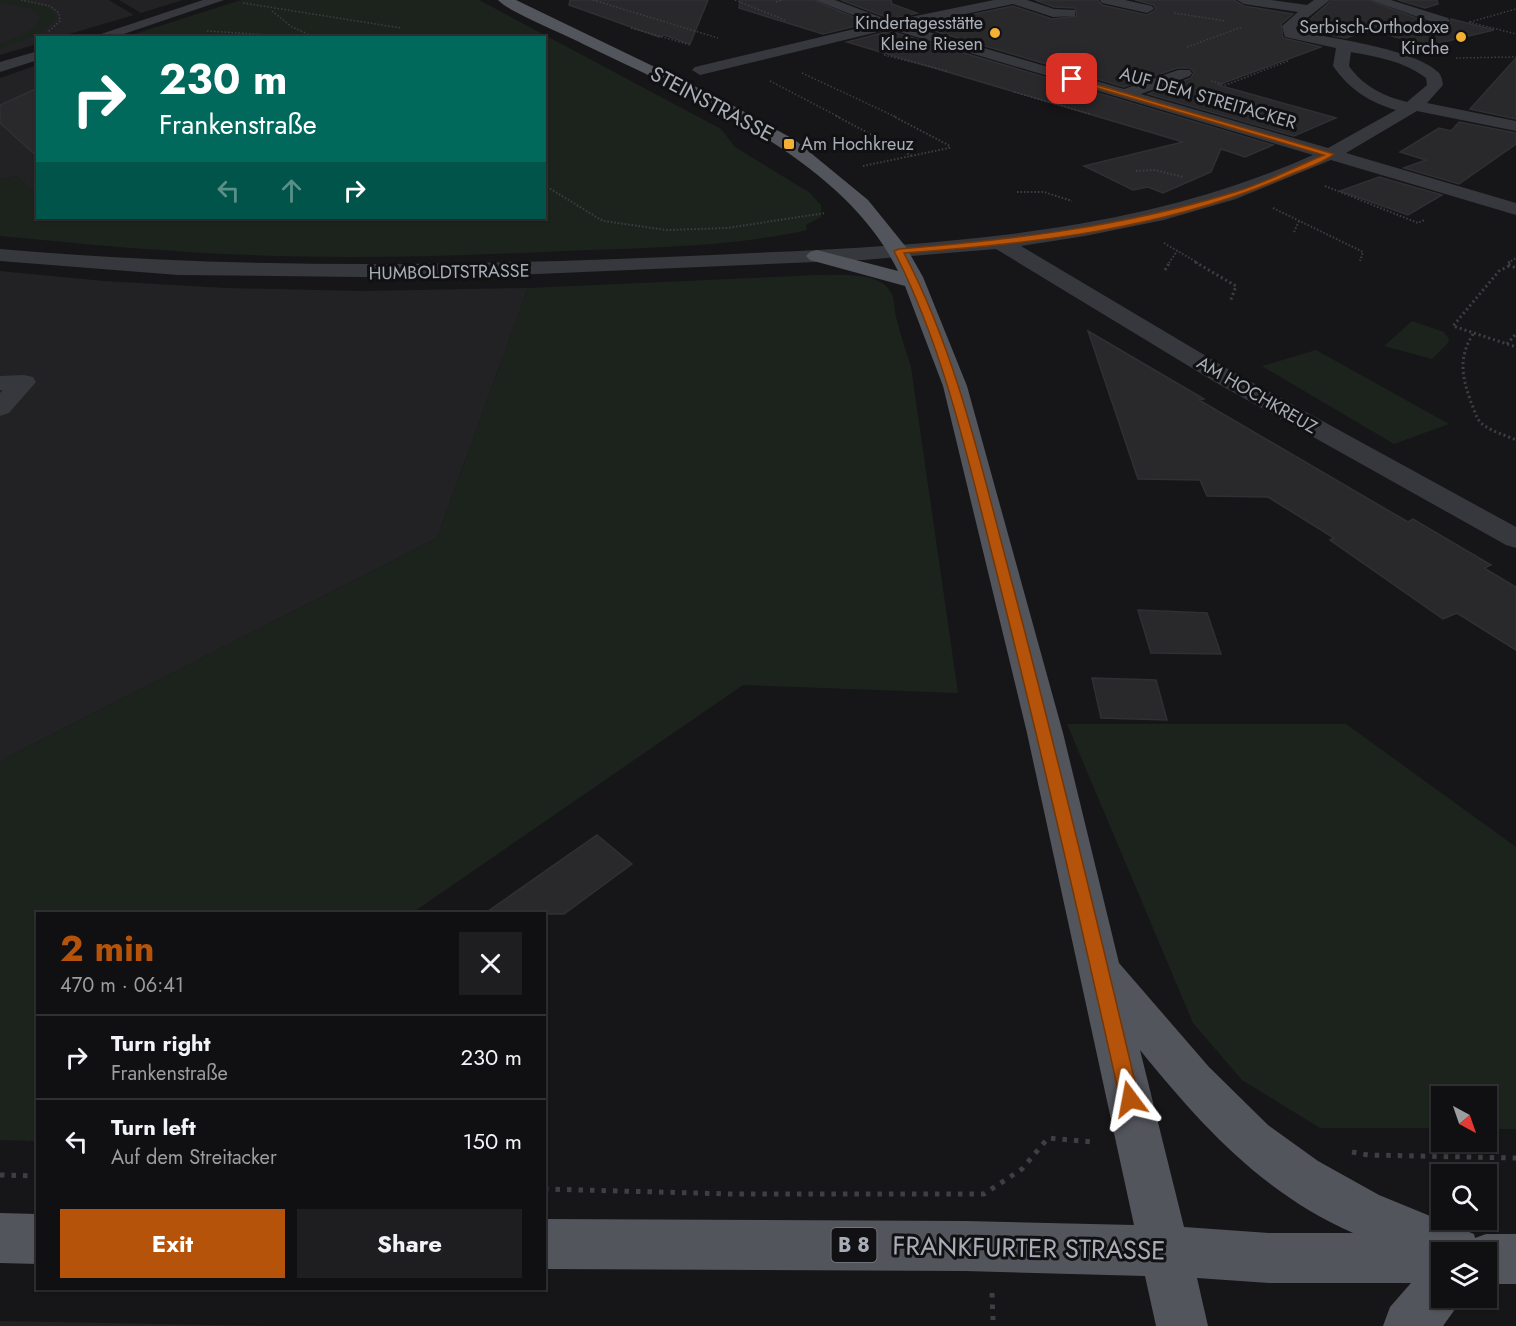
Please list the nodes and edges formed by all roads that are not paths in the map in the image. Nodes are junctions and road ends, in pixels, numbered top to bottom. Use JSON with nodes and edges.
{"nodes":[{"id":1,"x":217,"y":0,"type":"edge"},
{"id":2,"x":505,"y":0,"type":"edge"},
{"id":3,"x":822,"y":0,"type":"edge"},
{"id":4,"x":1013,"y":0,"type":"edge"},
{"id":5,"x":1107,"y":0,"type":"edge"},
{"id":6,"x":1244,"y":0,"type":"edge"},
{"id":7,"x":1323,"y":0,"type":"edge"},
{"id":8,"x":1377,"y":0,"type":"edge"},
{"id":9,"x":1281,"y":6,"type":"junction"},
{"id":10,"x":1147,"y":9,"type":"road end"},
{"id":11,"x":1310,"y":10,"type":"junction"},
{"id":12,"x":1070,"y":13,"type":"dead end"},
{"id":13,"x":1266,"y":17,"type":"dead end"},
{"id":14,"x":1443,"y":21,"type":"road end"},
{"id":15,"x":890,"y":25,"type":"junction"},
{"id":16,"x":102,"y":36,"type":"edge"},
{"id":17,"x":1340,"y":45,"type":"junction"},
{"id":18,"x":36,"y":57,"type":"edge"},
{"id":19,"x":0,"y":67,"type":"edge"},
{"id":20,"x":700,"y":70,"type":"dead end"},
{"id":21,"x":1184,"y":73,"type":"road end"},
{"id":22,"x":1125,"y":94,"type":"junction"},
{"id":23,"x":1412,"y":106,"type":"junction"},
{"id":24,"x":1516,"y":126,"type":"edge"},
{"id":25,"x":1331,"y":154,"type":"junction"},
{"id":26,"x":1516,"y":209,"type":"edge"},
{"id":27,"x":1003,"y":244,"type":"junction"},
{"id":28,"x":0,"y":255,"type":"edge"},
{"id":29,"x":817,"y":256,"type":"junction"},
{"id":30,"x":906,"y":267,"type":"junction"},
{"id":31,"x":0,"y":383,"type":"edge"},
{"id":32,"x":0,"y":408,"type":"edge"},
{"id":33,"x":1473,"y":515,"type":"junction"},
{"id":34,"x":1516,"y":518,"type":"edge"},
{"id":35,"x":1516,"y":539,"type":"edge"},
{"id":36,"x":1101,"y":970,"type":"junction"},
{"id":37,"x":0,"y":1238,"type":"edge"},
{"id":38,"x":36,"y":1239,"type":"edge"},
{"id":39,"x":1432,"y":1242,"type":"edge"},
{"id":40,"x":546,"y":1244,"type":"edge"},
{"id":41,"x":1164,"y":1251,"type":"junction"},
{"id":42,"x":1431,"y":1258,"type":"edge"},
{"id":43,"x":1497,"y":1259,"type":"edge"},
{"id":44,"x":1516,"y":1259,"type":"edge"},
{"id":45,"x":1431,"y":1300,"type":"edge"},
{"id":46,"x":1182,"y":1326,"type":"edge"},
{"id":47,"x":1409,"y":1326,"type":"edge"}],
"edges":[{"from":1,"to":16,"type":"street"},
{"from":2,"to":30,"type":"main road","name":"STEINSTRASSE"},
{"from":3,"to":15,"type":"street","name":"AUF DEM STREITACKER"},
{"from":4,"to":12,"type":"street"},
{"from":4,"to":15,"type":"street"},
{"from":5,"to":10,"type":"street"},
{"from":6,"to":9,"type":"street"},
{"from":7,"to":11,"type":"street"},
{"from":8,"to":14,"type":"street"},
{"from":9,"to":11,"type":"street"},
{"from":9,"to":13,"type":"street"},
{"from":11,"to":17,"type":"street"},
{"from":15,"to":20,"type":"street"},
{"from":15,"to":22,"type":"street","name":"AUF DEM STREITACKER"},
{"from":17,"to":23,"type":"street"},
{"from":17,"to":23,"type":"street","name":"HUMBOLDTSTRASSE"},
{"from":18,"to":19,"type":"street"},
{"from":21,"to":22,"type":"street"},
{"from":22,"to":25,"type":"street","name":"AUF DEM STREITACKER"},
{"from":23,"to":24,"type":"street"},
{"from":23,"to":25,"type":"street","name":"HUMBOLDTSTRASSE"},
{"from":25,"to":26,"type":"street","name":"AUF DEM STREITACKER"},
{"from":25,"to":27,"type":"street","name":"HUMBOLDTSTRASSE"},
{"from":27,"to":30,"type":"street","name":"HUMBOLDTSTRASSE"},
{"from":27,"to":33,"type":"street","name":"AM HOCHKREUZ"},
{"from":28,"to":29,"type":"street","name":"HUMBOLDTSTRASSE"},
{"from":29,"to":30,"type":"main road"},
{"from":29,"to":30,"type":"street","name":"HUMBOLDTSTRASSE"},
{"from":30,"to":36,"type":"main road","name":"STEINSTRASSE"},
{"from":31,"to":32,"type":"street"},
{"from":33,"to":34,"type":"street"},
{"from":33,"to":35,"type":"street","name":"AM HOCHKREUZ"},
{"from":36,"to":39,"type":"main road"},
{"from":36,"to":41,"type":"main road","name":"STEINSTRASSE"},
{"from":37,"to":38,"type":"main road"},
{"from":40,"to":41,"type":"main road","name":"FRANKFURTER STRASSE","number":"B 8"},
{"from":41,"to":42,"type":"main road","name":"FRANKFURTER STRASSE","number":"B 8"},
{"from":41,"to":46,"type":"main road","name":"STEINSTRASSE"},
{"from":43,"to":44,"type":"main road"},
{"from":45,"to":47,"type":"main road"}]}
